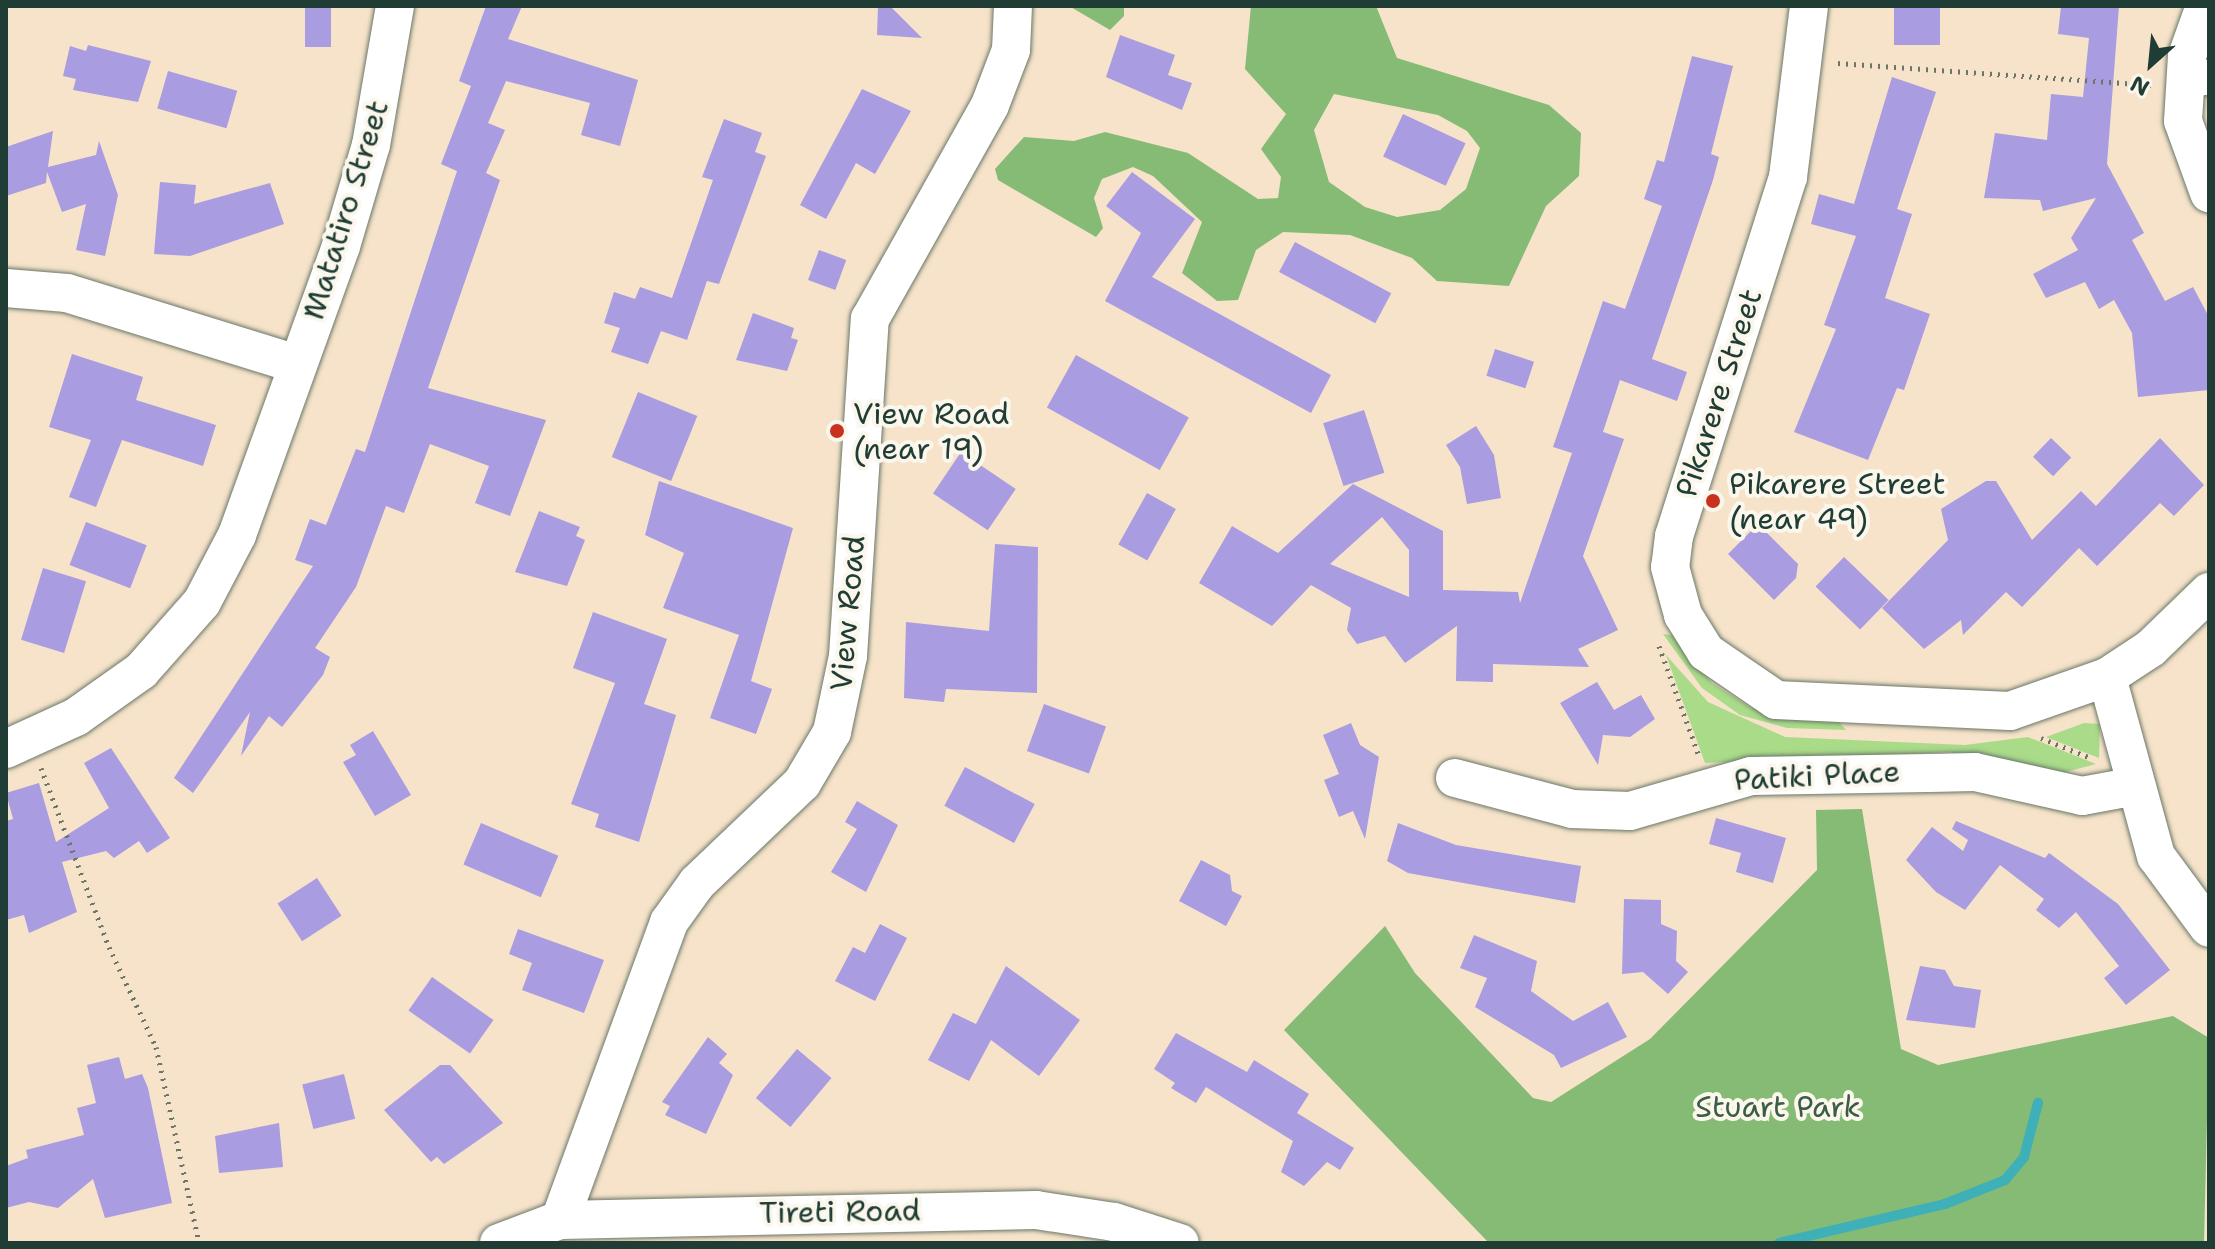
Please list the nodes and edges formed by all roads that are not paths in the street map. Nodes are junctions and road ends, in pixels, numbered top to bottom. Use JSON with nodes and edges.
{"nodes":[{"id":1,"x":395,"y":6,"type":"edge"},
{"id":2,"x":1013,"y":6,"type":"edge"},
{"id":3,"x":1809,"y":6,"type":"edge"},
{"id":4,"x":2205,"y":6,"type":"edge"},
{"id":5,"x":2181,"y":81,"type":"edge"},
{"id":6,"x":2209,"y":193,"type":"edge"},
{"id":7,"x":6,"y":288,"type":"edge"},
{"id":8,"x":297,"y":364,"type":"junction"},
{"id":9,"x":2209,"y":592,"type":"edge"},
{"id":10,"x":2107,"y":677,"type":"junction"},
{"id":11,"x":18,"y":745,"type":"edge"},
{"id":12,"x":1455,"y":778,"type":"dead end"},
{"id":13,"x":2136,"y":786,"type":"junction"},
{"id":14,"x":2209,"y":928,"type":"edge"},
{"id":15,"x":560,"y":1220,"type":"junction"},
{"id":16,"x":499,"y":1243,"type":"edge"},
{"id":17,"x":1180,"y":1243,"type":"edge"}],
"edges":[{"from":1,"to":8,"type":"street","name":"Matatiro Street"},
{"from":2,"to":15,"type":"street","name":"View Road"},
{"from":3,"to":10,"type":"street","name":"Pikarere Street"},
{"from":4,"to":5,"type":"street"},
{"from":5,"to":6,"type":"street"},
{"from":7,"to":8,"type":"street"},
{"from":8,"to":11,"type":"street","name":"Matatiro Street"},
{"from":9,"to":10,"type":"street","name":"Pikarere Street"},
{"from":10,"to":13,"type":"street"},
{"from":12,"to":13,"type":"street","name":"Patiki Place"},
{"from":13,"to":14,"type":"street"},
{"from":15,"to":16,"type":"street","name":"Tireti Road"},
{"from":15,"to":17,"type":"street","name":"Tireti Road"}]}
